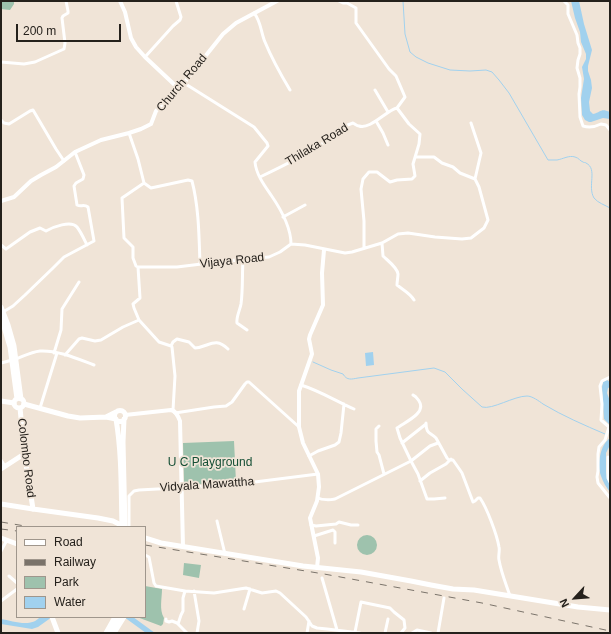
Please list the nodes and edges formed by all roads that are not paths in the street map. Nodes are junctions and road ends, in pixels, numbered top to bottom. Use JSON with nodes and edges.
{"nodes":[{"id":1,"x":66,"y":1,"type":"edge"},
{"id":2,"x":120,"y":1,"type":"edge"},
{"id":3,"x":176,"y":1,"type":"edge"},
{"id":4,"x":277,"y":1,"type":"edge"},
{"id":5,"x":339,"y":1,"type":"edge"},
{"id":6,"x":564,"y":1,"type":"edge"},
{"id":7,"x":254,"y":13,"type":"junction"},
{"id":8,"x":145,"y":57,"type":"junction"},
{"id":9,"x":1,"y":62,"type":"edge"},
{"id":10,"x":184,"y":83,"type":"junction"},
{"id":11,"x":178,"y":88,"type":"junction"},
{"id":12,"x":290,"y":90,"type":"dead end"},
{"id":13,"x":375,"y":90,"type":"dead end"},
{"id":14,"x":397,"y":108,"type":"junction"},
{"id":15,"x":388,"y":112,"type":"junction"},
{"id":16,"x":1,"y":120,"type":"edge"},
{"id":17,"x":376,"y":121,"type":"junction"},
{"id":18,"x":471,"y":124,"type":"dead end"},
{"id":19,"x":610,"y":130,"type":"edge"},
{"id":20,"x":129,"y":133,"type":"junction"},
{"id":21,"x":388,"y":145,"type":"dead end"},
{"id":22,"x":75,"y":152,"type":"junction"},
{"id":23,"x":416,"y":157,"type":"junction"},
{"id":24,"x":64,"y":161,"type":"junction"},
{"id":25,"x":260,"y":177,"type":"junction"},
{"id":26,"x":475,"y":179,"type":"junction"},
{"id":27,"x":144,"y":183,"type":"junction"},
{"id":28,"x":1,"y":201,"type":"edge"},
{"id":29,"x":305,"y":205,"type":"dead end"},
{"id":30,"x":283,"y":217,"type":"junction"},
{"id":31,"x":382,"y":243,"type":"junction"},
{"id":32,"x":290,"y":244,"type":"junction"},
{"id":33,"x":1,"y":245,"type":"edge"},
{"id":34,"x":87,"y":245,"type":"junction"},
{"id":35,"x":364,"y":248,"type":"junction"},
{"id":36,"x":324,"y":250,"type":"junction"},
{"id":37,"x":243,"y":260,"type":"junction"},
{"id":38,"x":200,"y":264,"type":"junction"},
{"id":39,"x":138,"y":267,"type":"junction"},
{"id":40,"x":79,"y":282,"type":"dead end"},
{"id":41,"x":414,"y":300,"type":"dead end"},
{"id":42,"x":2,"y":312,"type":"edge"},
{"id":43,"x":139,"y":320,"type":"junction"},
{"id":44,"x":247,"y":330,"type":"dead end"},
{"id":45,"x":171,"y":346,"type":"junction"},
{"id":46,"x":228,"y":349,"type":"dead end"},
{"id":47,"x":56,"y":353,"type":"junction"},
{"id":48,"x":65,"y":355,"type":"junction"},
{"id":49,"x":14,"y":359,"type":"junction"},
{"id":50,"x":1,"y":363,"type":"edge"},
{"id":51,"x":94,"y":365,"type":"dead end"},
{"id":52,"x":610,"y":377,"type":"edge"},
{"id":53,"x":301,"y":385,"type":"junction"},
{"id":54,"x":412,"y":395,"type":"dead end"},
{"id":55,"x":17,"y":400,"type":"junction"},
{"id":56,"x":1,"y":401,"type":"edge"},
{"id":57,"x":344,"y":404,"type":"junction"},
{"id":58,"x":22,"y":406,"type":"junction"},
{"id":59,"x":40,"y":408,"type":"junction"},
{"id":60,"x":354,"y":409,"type":"dead end"},
{"id":61,"x":174,"y":411,"type":"junction"},
{"id":62,"x":116,"y":412,"type":"junction"},
{"id":63,"x":106,"y":417,"type":"junction"},
{"id":64,"x":124,"y":417,"type":"junction"},
{"id":65,"x":116,"y":419,"type":"junction"},
{"id":66,"x":379,"y":426,"type":"dead end"},
{"id":67,"x":299,"y":427,"type":"junction"},
{"id":68,"x":402,"y":443,"type":"junction"},
{"id":69,"x":438,"y":443,"type":"junction"},
{"id":70,"x":24,"y":454,"type":"junction"},
{"id":71,"x":309,"y":456,"type":"junction"},
{"id":72,"x":608,"y":457,"type":"dead end"},
{"id":73,"x":451,"y":459,"type":"junction"},
{"id":74,"x":1,"y":460,"type":"edge"},
{"id":75,"x":411,"y":461,"type":"junction"},
{"id":76,"x":3,"y":468,"type":"edge"},
{"id":77,"x":122,"y":468,"type":"junction"},
{"id":78,"x":318,"y":474,"type":"junction"},
{"id":79,"x":384,"y":474,"type":"junction"},
{"id":80,"x":123,"y":479,"type":"junction"},
{"id":81,"x":420,"y":481,"type":"junction"},
{"id":82,"x":610,"y":482,"type":"edge"},
{"id":83,"x":182,"y":487,"type":"junction"},
{"id":84,"x":318,"y":498,"type":"junction"},
{"id":85,"x":445,"y":498,"type":"dead end"},
{"id":86,"x":610,"y":498,"type":"edge"},
{"id":87,"x":1,"y":504,"type":"edge"},
{"id":88,"x":33,"y":509,"type":"junction"},
{"id":89,"x":217,"y":521,"type":"dead end"},
{"id":90,"x":311,"y":525,"type":"junction"},
{"id":91,"x":358,"y":525,"type":"dead end"},
{"id":92,"x":120,"y":526,"type":"edge"},
{"id":93,"x":125,"y":526,"type":"edge"},
{"id":94,"x":129,"y":526,"type":"edge"},
{"id":95,"x":314,"y":536,"type":"junction"},
{"id":96,"x":1,"y":538,"type":"edge"},
{"id":97,"x":146,"y":538,"type":"edge"},
{"id":98,"x":7,"y":540,"type":"junction"},
{"id":99,"x":335,"y":543,"type":"dead end"},
{"id":100,"x":16,"y":544,"type":"edge"},
{"id":101,"x":183,"y":547,"type":"junction"},
{"id":102,"x":1,"y":551,"type":"edge"},
{"id":103,"x":225,"y":554,"type":"junction"},
{"id":104,"x":146,"y":556,"type":"edge"},
{"id":105,"x":317,"y":568,"type":"junction"},
{"id":106,"x":9,"y":576,"type":"dead end"},
{"id":107,"x":322,"y":578,"type":"dead end"},
{"id":108,"x":16,"y":581,"type":"edge"},
{"id":109,"x":250,"y":589,"type":"junction"},
{"id":110,"x":16,"y":590,"type":"edge"},
{"id":111,"x":185,"y":591,"type":"junction"},
{"id":112,"x":194,"y":591,"type":"junction"},
{"id":113,"x":510,"y":596,"type":"junction"},
{"id":114,"x":444,"y":598,"type":"dead end"},
{"id":115,"x":1,"y":601,"type":"edge"},
{"id":116,"x":244,"y":610,"type":"dead end"},
{"id":117,"x":610,"y":610,"type":"edge"},
{"id":118,"x":52,"y":618,"type":"edge"},
{"id":119,"x":111,"y":618,"type":"edge"},
{"id":120,"x":115,"y":618,"type":"edge"},
{"id":121,"x":122,"y":618,"type":"edge"},
{"id":122,"x":166,"y":619,"type":"dead end"},
{"id":123,"x":388,"y":619,"type":"dead end"},
{"id":124,"x":309,"y":622,"type":"junction"},
{"id":125,"x":178,"y":624,"type":"junction"},
{"id":126,"x":112,"y":630,"type":"edge"},
{"id":127,"x":337,"y":630,"type":"junction"},
{"id":128,"x":355,"y":632,"type":"junction"},
{"id":129,"x":58,"y":633,"type":"edge"},
{"id":130,"x":103,"y":633,"type":"edge"},
{"id":131,"x":106,"y":633,"type":"edge"},
{"id":132,"x":188,"y":633,"type":"edge"},
{"id":133,"x":197,"y":633,"type":"edge"},
{"id":134,"x":307,"y":633,"type":"edge"},
{"id":135,"x":360,"y":633,"type":"edge"},
{"id":136,"x":385,"y":633,"type":"edge"},
{"id":137,"x":401,"y":633,"type":"edge"},
{"id":138,"x":412,"y":633,"type":"edge"},
{"id":139,"x":431,"y":633,"type":"edge"},
{"id":140,"x":438,"y":633,"type":"edge"}],
"edges":[{"from":1,"to":9,"type":"street"},
{"from":2,"to":8,"type":"street"},
{"from":3,"to":8,"type":"street"},
{"from":4,"to":7,"type":"street","name":"Church Road"},
{"from":5,"to":14,"type":"street"},
{"from":6,"to":19,"type":"street"},
{"from":7,"to":10,"type":"street","name":"Church Road"},
{"from":7,"to":12,"type":"street"},
{"from":8,"to":11,"type":"street"},
{"from":10,"to":11,"type":"street","name":"Church Road"},
{"from":10,"to":25,"type":"street"},
{"from":11,"to":20,"type":"street","name":"Church Road"},
{"from":13,"to":15,"type":"street"},
{"from":14,"to":15,"type":"street","name":"Thilaka Road"},
{"from":14,"to":23,"type":"street"},
{"from":15,"to":17,"type":"street","name":"Thilaka Road"},
{"from":16,"to":24,"type":"street"},
{"from":17,"to":21,"type":"street"},
{"from":17,"to":25,"type":"street","name":"Thilaka Road"},
{"from":18,"to":26,"type":"street"},
{"from":20,"to":22,"type":"street","name":"Church Road"},
{"from":20,"to":27,"type":"street"},
{"from":22,"to":24,"type":"street","name":"Church Road"},
{"from":22,"to":34,"type":"street"},
{"from":23,"to":26,"type":"street"},
{"from":23,"to":35,"type":"street"},
{"from":24,"to":28,"type":"street","name":"Church Road"},
{"from":25,"to":30,"type":"street"},
{"from":26,"to":31,"type":"street"},
{"from":27,"to":38,"type":"street"},
{"from":27,"to":39,"type":"street"},
{"from":29,"to":30,"type":"street"},
{"from":30,"to":32,"type":"street"},
{"from":31,"to":35,"type":"street"},
{"from":31,"to":41,"type":"street"},
{"from":32,"to":36,"type":"street"},
{"from":32,"to":37,"type":"street","name":"Vijaya Road"},
{"from":33,"to":34,"type":"street"},
{"from":34,"to":42,"type":"street"},
{"from":35,"to":36,"type":"street"},
{"from":36,"to":53,"type":"street"},
{"from":37,"to":38,"type":"street","name":"Vijaya Road"},
{"from":37,"to":44,"type":"street"},
{"from":38,"to":39,"type":"street","name":"Vijaya Road"},
{"from":39,"to":43,"type":"street"},
{"from":40,"to":47,"type":"street"},
{"from":42,"to":49,"type":"main road"},
{"from":43,"to":45,"type":"street"},
{"from":43,"to":48,"type":"street"},
{"from":45,"to":46,"type":"street"},
{"from":45,"to":61,"type":"street"},
{"from":47,"to":48,"type":"street"},
{"from":47,"to":49,"type":"street"},
{"from":47,"to":59,"type":"street"},
{"from":48,"to":51,"type":"street"},
{"from":49,"to":50,"type":"street"},
{"from":49,"to":55,"type":"main road"},
{"from":52,"to":86,"type":"street"},
{"from":53,"to":57,"type":"street"},
{"from":53,"to":67,"type":"street"},
{"from":54,"to":68,"type":"street"},
{"from":55,"to":56,"type":"main road"},
{"from":55,"to":58,"type":"main road"},
{"from":55,"to":58,"type":"main road"},
{"from":57,"to":60,"type":"street"},
{"from":57,"to":71,"type":"street"},
{"from":58,"to":59,"type":"main road"},
{"from":58,"to":70,"type":"main road","name":"Colombo Road"},
{"from":59,"to":63,"type":"main road"},
{"from":61,"to":64,"type":"street"},
{"from":61,"to":67,"type":"street"},
{"from":61,"to":83,"type":"street"},
{"from":62,"to":63,"type":"main road"},
{"from":62,"to":64,"type":"main road"},
{"from":62,"to":65,"type":"main road"},
{"from":63,"to":65,"type":"main road"},
{"from":64,"to":65,"type":"main road"},
{"from":64,"to":77,"type":"main road"},
{"from":65,"to":77,"type":"main road"},
{"from":66,"to":79,"type":"street"},
{"from":67,"to":71,"type":"street"},
{"from":68,"to":69,"type":"street"},
{"from":68,"to":75,"type":"street"},
{"from":69,"to":73,"type":"street"},
{"from":69,"to":75,"type":"street"},
{"from":70,"to":76,"type":"main road"},
{"from":70,"to":88,"type":"main road","name":"Colombo Road"},
{"from":71,"to":78,"type":"street"},
{"from":72,"to":82,"type":"street"},
{"from":73,"to":81,"type":"street"},
{"from":73,"to":113,"type":"street"},
{"from":74,"to":76,"type":"street"},
{"from":75,"to":79,"type":"street"},
{"from":75,"to":81,"type":"street"},
{"from":77,"to":80,"type":"main road"},
{"from":78,"to":83,"type":"street","name":"Vidyala Mawattha"},
{"from":78,"to":84,"type":"street"},
{"from":79,"to":84,"type":"street"},
{"from":80,"to":92,"type":"main road"},
{"from":80,"to":93,"type":"main road"},
{"from":81,"to":85,"type":"street"},
{"from":83,"to":94,"type":"street","name":"Vidyala Mawattha"},
{"from":83,"to":101,"type":"street"},
{"from":84,"to":90,"type":"street"},
{"from":87,"to":88,"type":"main road"},
{"from":88,"to":92,"type":"main road"},
{"from":89,"to":103,"type":"street"},
{"from":90,"to":91,"type":"street"},
{"from":90,"to":95,"type":"street"},
{"from":95,"to":99,"type":"street"},
{"from":95,"to":105,"type":"street"},
{"from":96,"to":98,"type":"main road"},
{"from":97,"to":101,"type":"main road"},
{"from":98,"to":100,"type":"main road"},
{"from":98,"to":102,"type":"street"},
{"from":101,"to":103,"type":"main road"},
{"from":103,"to":105,"type":"main road"},
{"from":104,"to":111,"type":"street"},
{"from":105,"to":113,"type":"main road"},
{"from":106,"to":108,"type":"street"},
{"from":107,"to":127,"type":"street"},
{"from":109,"to":112,"type":"street"},
{"from":109,"to":116,"type":"street"},
{"from":109,"to":124,"type":"street"},
{"from":110,"to":115,"type":"street"},
{"from":111,"to":112,"type":"street"},
{"from":111,"to":125,"type":"street"},
{"from":112,"to":133,"type":"street"},
{"from":113,"to":117,"type":"main road"},
{"from":114,"to":140,"type":"street"},
{"from":118,"to":129,"type":"main road"},
{"from":119,"to":130,"type":"main road"},
{"from":120,"to":126,"type":"main road"},
{"from":121,"to":126,"type":"main road"},
{"from":122,"to":125,"type":"street"},
{"from":123,"to":136,"type":"street"},
{"from":124,"to":127,"type":"street"},
{"from":124,"to":134,"type":"street"},
{"from":125,"to":132,"type":"street"},
{"from":126,"to":131,"type":"main road"},
{"from":127,"to":128,"type":"street"},
{"from":128,"to":135,"type":"street"},
{"from":128,"to":137,"type":"street"},
{"from":138,"to":139,"type":"street"}]}
